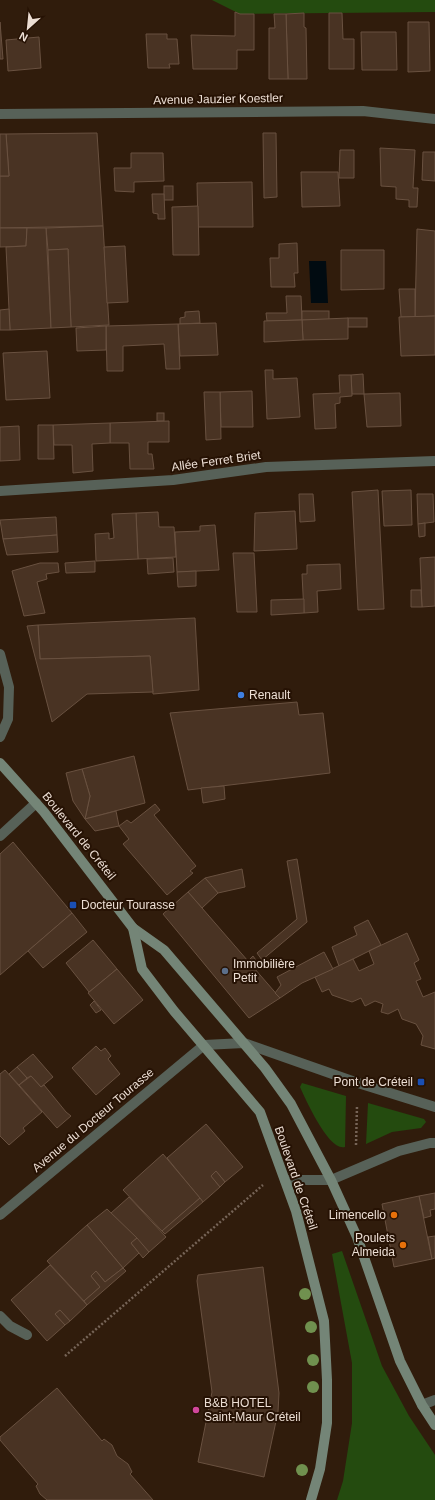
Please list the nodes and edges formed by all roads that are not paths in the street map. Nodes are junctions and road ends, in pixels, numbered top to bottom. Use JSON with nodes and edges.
{"nodes":[{"id":1,"x":0,"y":114,"type":"edge"},
{"id":2,"x":435,"y":120,"type":"edge"},
{"id":3,"x":435,"y":461,"type":"edge"},
{"id":4,"x":0,"y":491,"type":"edge"},
{"id":5,"x":0,"y":654,"type":"edge"},
{"id":6,"x":0,"y":737,"type":"edge"},
{"id":7,"x":0,"y":763,"type":"edge"},
{"id":8,"x":36,"y":803,"type":"junction"},
{"id":9,"x":0,"y":836,"type":"edge"},
{"id":10,"x":133,"y":928,"type":"junction"},
{"id":11,"x":244,"y":1043,"type":"junction"},
{"id":12,"x":204,"y":1045,"type":"junction"},
{"id":13,"x":435,"y":1107,"type":"edge"},
{"id":14,"x":435,"y":1143,"type":"edge"},
{"id":15,"x":285,"y":1180,"type":"junction"},
{"id":16,"x":331,"y":1180,"type":"junction"},
{"id":17,"x":0,"y":1215,"type":"edge"},
{"id":18,"x":0,"y":1316,"type":"edge"},
{"id":19,"x":27,"y":1335,"type":"dead end"},
{"id":20,"x":435,"y":1400,"type":"edge"},
{"id":21,"x":422,"y":1405,"type":"junction"},
{"id":22,"x":435,"y":1425,"type":"edge"},
{"id":23,"x":311,"y":1500,"type":"edge"}],
"edges":[{"from":1,"to":2,"type":"street","name":"Avenue Jauzier Koestler"},
{"from":3,"to":4,"type":"street","name":"Allée Ferret Briet"},
{"from":5,"to":6,"type":"street"},
{"from":7,"to":8,"type":"main road","name":"Boulevard de Créteil"},
{"from":8,"to":9,"type":"street"},
{"from":8,"to":10,"type":"main road","name":"Boulevard de Créteil"},
{"from":10,"to":11,"type":"main road","name":"Boulevard de Créteil"},
{"from":10,"to":12,"type":"main road","name":"Boulevard de Créteil"},
{"from":11,"to":12,"type":"street"},
{"from":11,"to":13,"type":"street"},
{"from":11,"to":16,"type":"main road","name":"Boulevard de Créteil"},
{"from":12,"to":15,"type":"main road","name":"Boulevard de Créteil"},
{"from":12,"to":17,"type":"street","name":"Avenue du Docteur Tourasse"},
{"from":14,"to":16,"type":"street"},
{"from":15,"to":16,"type":"street"},
{"from":15,"to":23,"type":"main road","name":"Boulevard de Créteil"},
{"from":16,"to":21,"type":"main road","name":"Boulevard de Créteil"},
{"from":18,"to":19,"type":"street"},
{"from":20,"to":21,"type":"street"},
{"from":21,"to":22,"type":"main road","name":"Boulevard de Créteil"}]}
